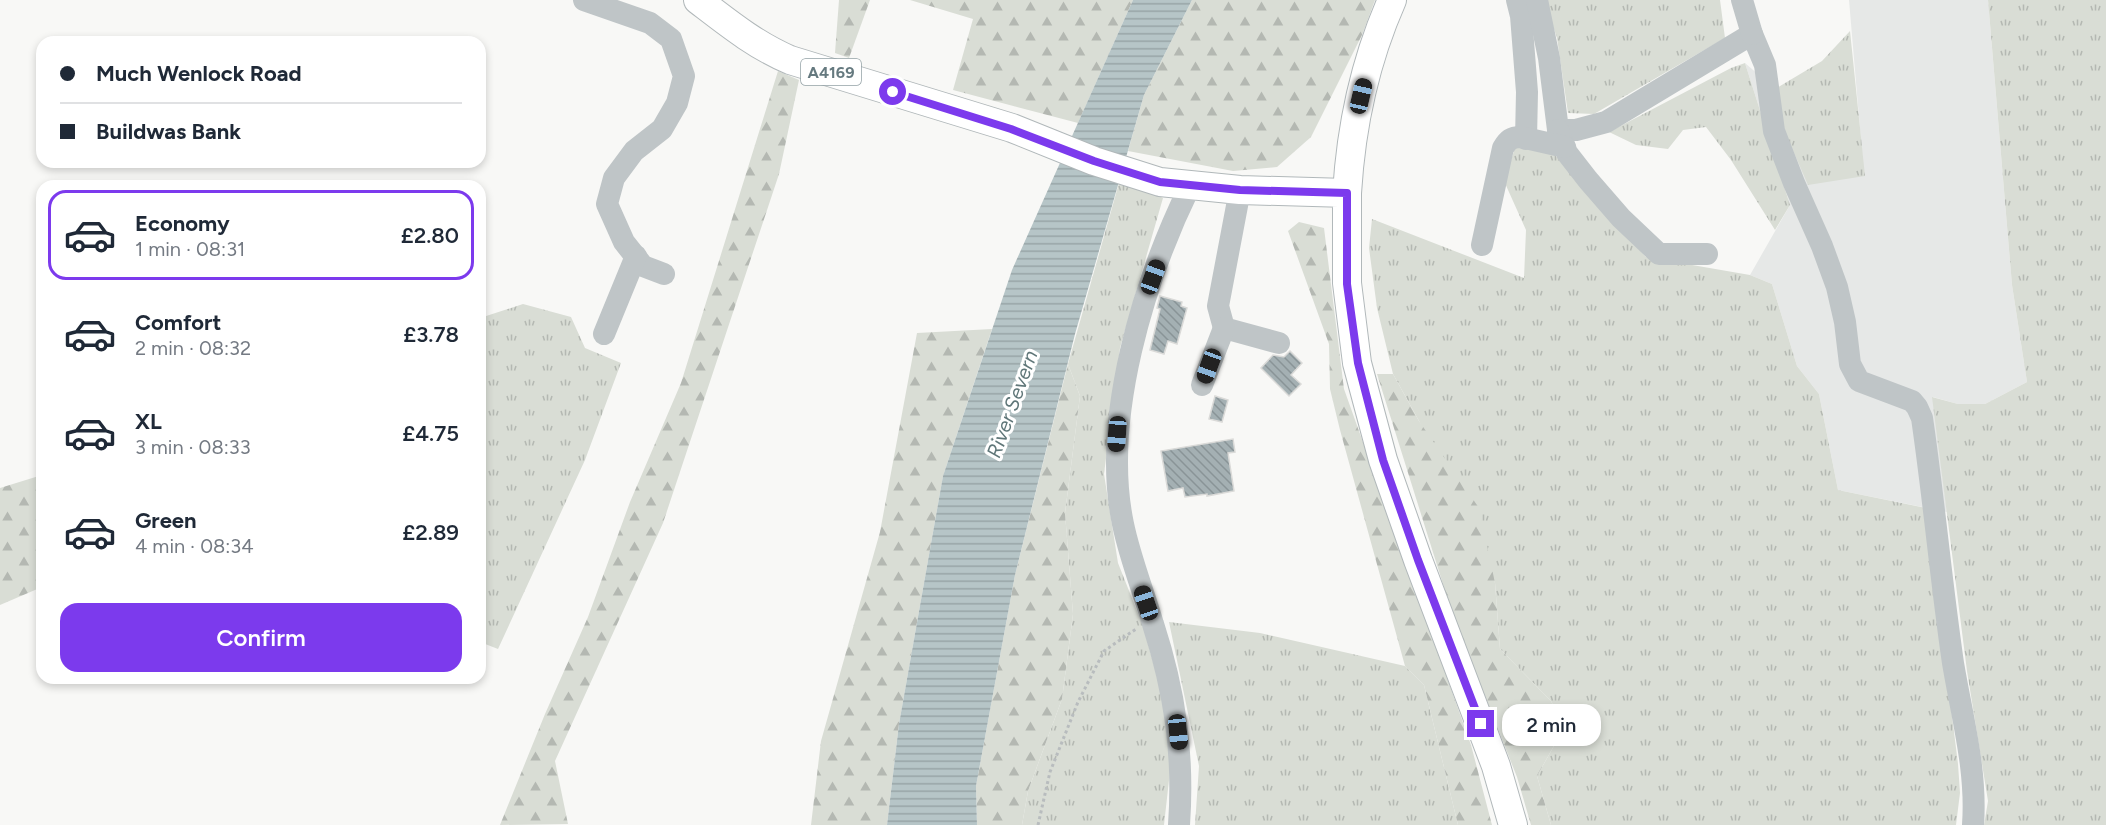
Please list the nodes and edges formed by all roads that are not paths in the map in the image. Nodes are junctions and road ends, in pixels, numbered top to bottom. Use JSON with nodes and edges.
{"nodes":[{"id":1,"x":585,"y":0,"type":"edge"},
{"id":2,"x":698,"y":0,"type":"edge"},
{"id":3,"x":1392,"y":0,"type":"edge"},
{"id":4,"x":1517,"y":0,"type":"edge"},
{"id":5,"x":1537,"y":0,"type":"edge"},
{"id":6,"x":1742,"y":0,"type":"edge"},
{"id":7,"x":1752,"y":34,"type":"junction"},
{"id":8,"x":1561,"y":138,"type":"junction"},
{"id":9,"x":1526,"y":139,"type":"junction"},
{"id":10,"x":1190,"y":186,"type":"junction"},
{"id":11,"x":1240,"y":190,"type":"junction"},
{"id":12,"x":1347,"y":193,"type":"junction"},
{"id":13,"x":1482,"y":245,"type":"dead end"},
{"id":14,"x":1707,"y":254,"type":"dead end"},
{"id":15,"x":636,"y":256,"type":"junction"},
{"id":16,"x":664,"y":274,"type":"dead end"},
{"id":17,"x":1224,"y":328,"type":"junction"},
{"id":18,"x":604,"y":334,"type":"dead end"},
{"id":19,"x":1278,"y":343,"type":"dead end"},
{"id":20,"x":1202,"y":385,"type":"dead end"},
{"id":21,"x":1179,"y":825,"type":"edge"},
{"id":22,"x":1513,"y":825,"type":"edge"},
{"id":23,"x":1973,"y":825,"type":"edge"}],
"edges":[{"from":1,"to":15,"type":"street"},
{"from":2,"to":10,"type":"main road","number":"A4169"},
{"from":3,"to":12,"type":"main road"},
{"from":4,"to":9,"type":"street"},
{"from":5,"to":8,"type":"street"},
{"from":6,"to":7,"type":"street"},
{"from":7,"to":8,"type":"street"},
{"from":7,"to":23,"type":"street"},
{"from":8,"to":9,"type":"street"},
{"from":8,"to":14,"type":"street"},
{"from":9,"to":13,"type":"street"},
{"from":10,"to":11,"type":"main road"},
{"from":10,"to":21,"type":"street"},
{"from":11,"to":12,"type":"main road"},
{"from":11,"to":17,"type":"street"},
{"from":12,"to":22,"type":"main road"},
{"from":15,"to":16,"type":"street"},
{"from":15,"to":18,"type":"street"},
{"from":17,"to":19,"type":"street"},
{"from":17,"to":20,"type":"street"}]}
